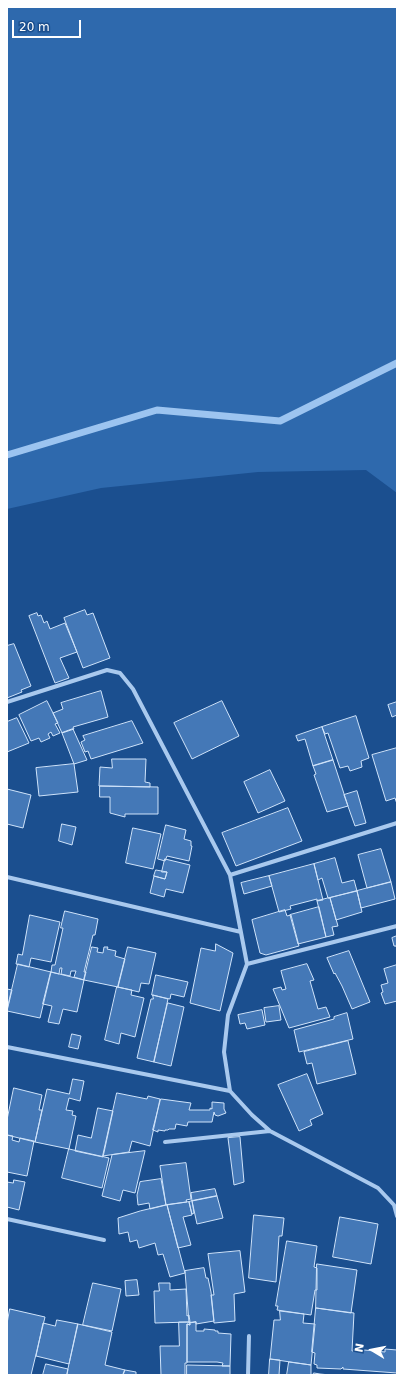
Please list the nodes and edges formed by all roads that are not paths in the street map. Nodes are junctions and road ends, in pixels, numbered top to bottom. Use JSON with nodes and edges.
{"nodes":[{"id":1,"x":7,"y":702,"type":"edge"},
{"id":2,"x":397,"y":823,"type":"edge"},
{"id":3,"x":230,"y":875,"type":"junction"},
{"id":4,"x":7,"y":877,"type":"edge"},
{"id":5,"x":397,"y":926,"type":"edge"},
{"id":6,"x":241,"y":932,"type":"junction"},
{"id":7,"x":247,"y":964,"type":"junction"},
{"id":8,"x":7,"y":1047,"type":"edge"},
{"id":9,"x":230,"y":1091,"type":"junction"},
{"id":10,"x":270,"y":1131,"type":"junction"},
{"id":11,"x":165,"y":1142,"type":"dead end"},
{"id":12,"x":397,"y":1216,"type":"edge"},
{"id":13,"x":7,"y":1219,"type":"edge"},
{"id":14,"x":104,"y":1240,"type":"dead end"},
{"id":15,"x":249,"y":1336,"type":"dead end"},
{"id":16,"x":248,"y":1375,"type":"edge"}],
"edges":[{"from":1,"to":3,"type":"street"},
{"from":2,"to":3,"type":"street"},
{"from":3,"to":6,"type":"street"},
{"from":4,"to":6,"type":"street"},
{"from":5,"to":7,"type":"street"},
{"from":6,"to":7,"type":"street"},
{"from":7,"to":9,"type":"street"},
{"from":8,"to":9,"type":"street"},
{"from":9,"to":10,"type":"street"},
{"from":10,"to":11,"type":"street"},
{"from":10,"to":12,"type":"street"},
{"from":13,"to":14,"type":"street"},
{"from":15,"to":16,"type":"street"}]}
